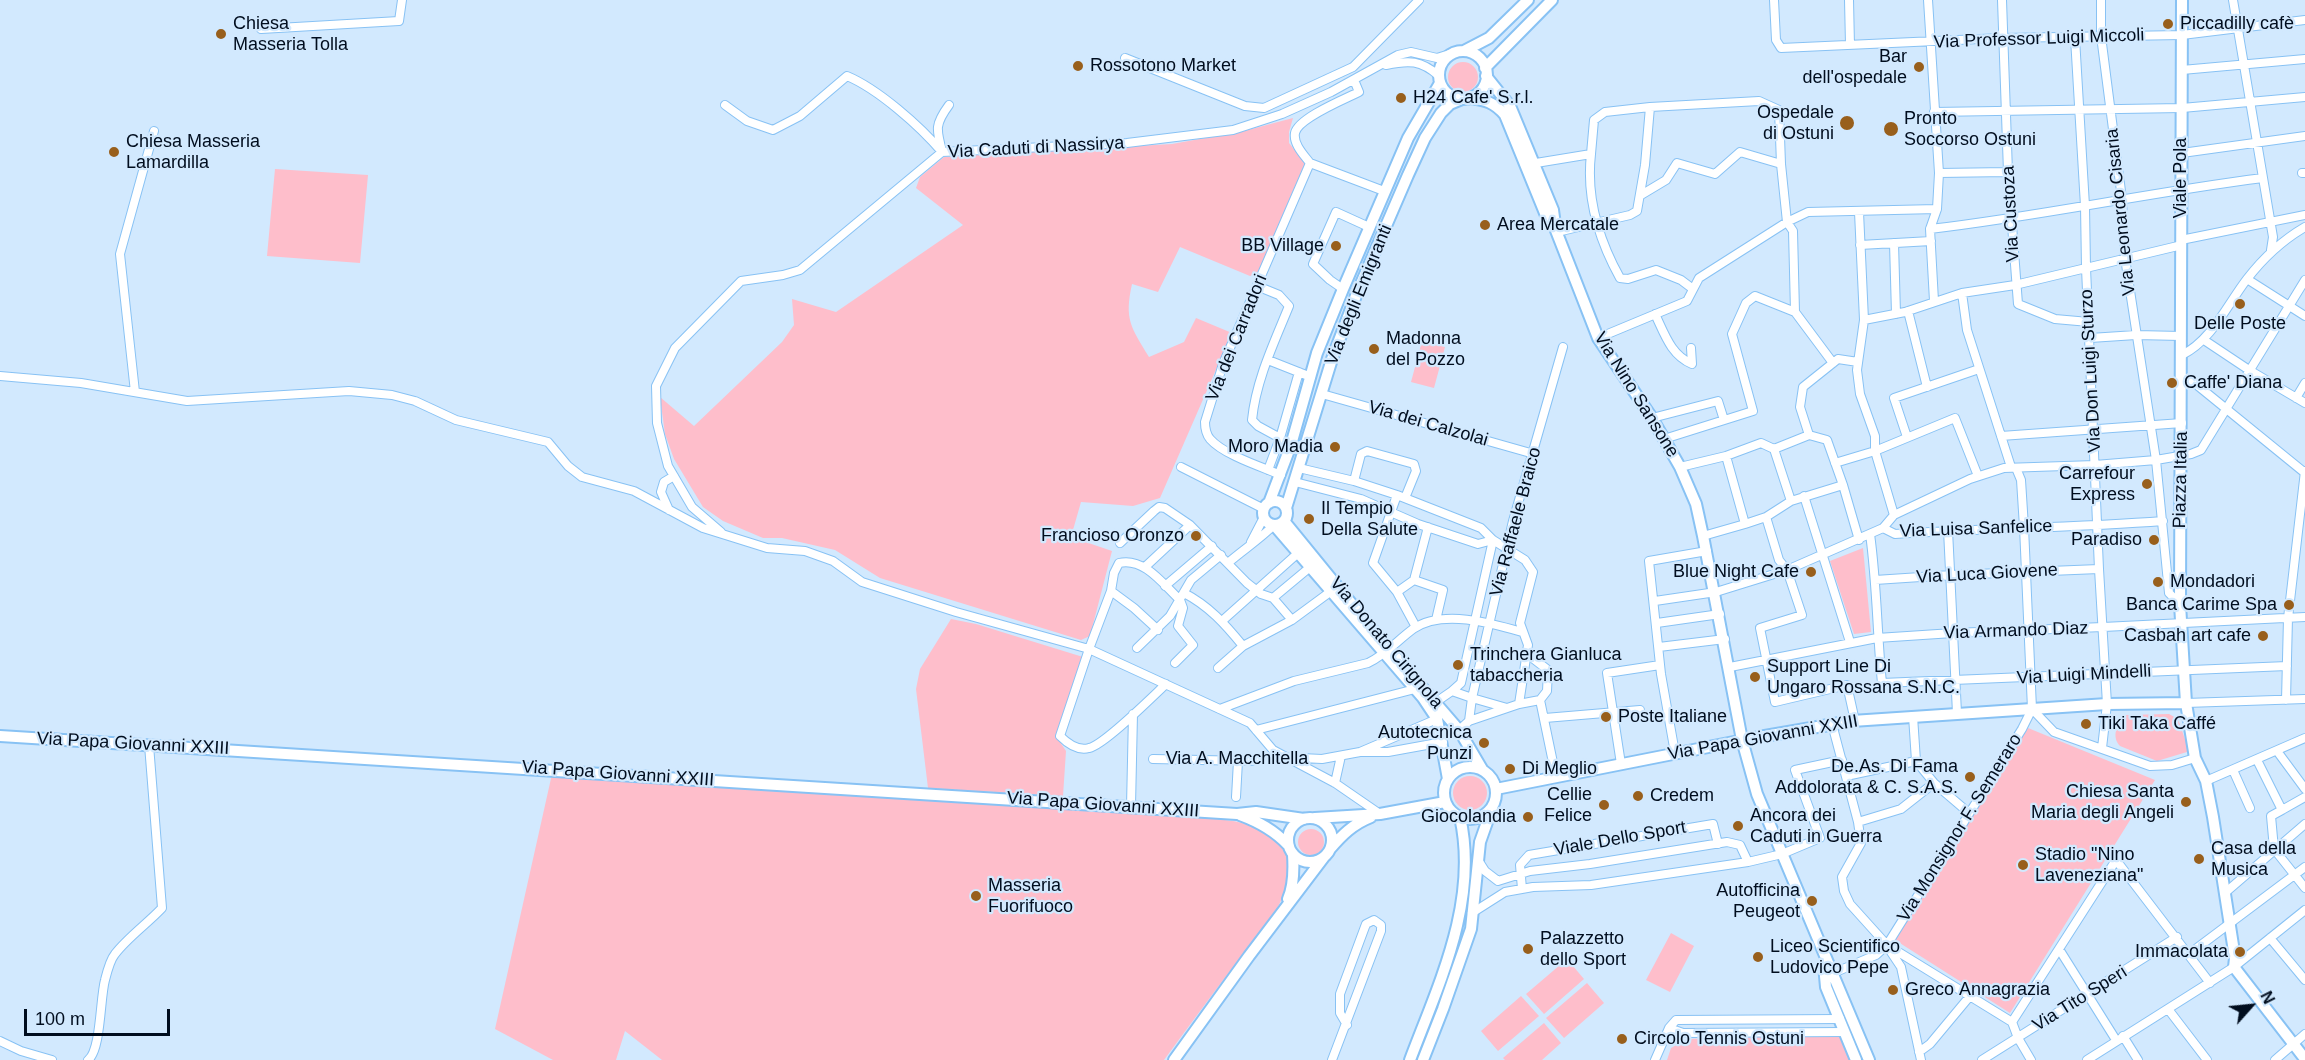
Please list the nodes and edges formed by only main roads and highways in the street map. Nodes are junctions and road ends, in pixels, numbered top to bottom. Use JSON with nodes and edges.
{"nodes":[{"id":1,"x":1528,"y":0,"type":"edge"},
{"id":2,"x":1552,"y":0,"type":"edge"},
{"id":3,"x":2182,"y":0,"type":"edge"},
{"id":4,"x":1460,"y":52,"type":"junction"},
{"id":5,"x":1486,"y":72,"type":"junction"},
{"id":6,"x":1440,"y":80,"type":"junction"},
{"id":7,"x":1466,"y":98,"type":"junction"},
{"id":8,"x":1530,"y":164,"type":"junction"},
{"id":9,"x":2182,"y":356,"type":"joint"},
{"id":10,"x":1286,"y":508,"type":"junction"},
{"id":11,"x":1266,"y":510,"type":"junction"},
{"id":12,"x":1279,"y":523,"type":"junction"},
{"id":13,"x":1386,"y":651,"type":"junction"},
{"id":14,"x":2186,"y":703,"type":"junction"},
{"id":15,"x":0,"y":736,"type":"edge"},
{"id":16,"x":1742,"y":740,"type":"junction"},
{"id":17,"x":1482,"y":769,"type":"junction"},
{"id":18,"x":1448,"y":778,"type":"junction"},
{"id":19,"x":1496,"y":789,"type":"junction"},
{"id":20,"x":1445,"y":802,"type":"junction"},
{"id":21,"x":1492,"y":808,"type":"junction"},
{"id":22,"x":1237,"y":814,"type":"junction"},
{"id":23,"x":1380,"y":814,"type":"junction"},
{"id":24,"x":1460,"y":818,"type":"junction"},
{"id":25,"x":1309,"y":819,"type":"junction"},
{"id":26,"x":1290,"y":850,"type":"junction"},
{"id":27,"x":1327,"y":853,"type":"junction"},
{"id":28,"x":1285,"y":908,"type":"junction"},
{"id":29,"x":1824,"y":956,"type":"junction"},
{"id":30,"x":2305,"y":1059,"type":"edge"},
{"id":31,"x":1174,"y":1060,"type":"edge"},
{"id":32,"x":1410,"y":1060,"type":"edge"},
{"id":33,"x":1423,"y":1060,"type":"edge"},
{"id":34,"x":1856,"y":1060,"type":"edge"},
{"id":35,"x":1869,"y":1060,"type":"edge"}],
"edges":[{"from":1,"to":4,"type":"main road","name":"Via degli Emigranti"},
{"from":2,"to":5,"type":"main road","name":"Via degli Emigranti"},
{"from":3,"to":9,"type":"main road","name":"Viale Pola"},
{"from":4,"to":5,"type":"main road"},
{"from":4,"to":6,"type":"main road","name":"Via degli Emigranti"},
{"from":5,"to":7,"type":"main road","name":"Via degli Emigranti"},
{"from":5,"to":8,"type":"main road","name":"Via Nino Sansone"},
{"from":6,"to":7,"type":"main road"},
{"from":6,"to":11,"type":"main road","name":"Via degli Emigranti"},
{"from":7,"to":8,"type":"main road","name":"Via Nino Sansone"},
{"from":7,"to":10,"type":"main road","name":"Via degli Emigranti"},
{"from":8,"to":16,"type":"main road","name":"Via Nino Sansone"},
{"from":9,"to":14,"type":"main road","name":"Piazza Italia"},
{"from":10,"to":11,"type":"main road"},
{"from":10,"to":12,"type":"main road","name":"Via degli Emigranti"},
{"from":11,"to":12,"type":"main road"},
{"from":12,"to":13,"type":"main road","name":"Via Donato Cirignola"},
{"from":12,"to":13,"type":"main road","name":"Via Donato Cirignola"},
{"from":13,"to":17,"type":"main road","name":"Via Donato Cirignola"},
{"from":13,"to":18,"type":"main road","name":"Via Donato Cirignola"},
{"from":14,"to":16,"type":"main road","name":"Via Papa Giovanni XXIII"},
{"from":14,"to":30,"type":"main road","name":"Piazza Italia"},
{"from":15,"to":22,"type":"main road","name":"Via Papa Giovanni XXIII"},
{"from":16,"to":19,"type":"main road","name":"Via Papa Giovanni XXIII"},
{"from":16,"to":29,"type":"main road","name":"Via Nino Sansone"},
{"from":17,"to":18,"type":"main road"},
{"from":17,"to":19,"type":"main road"},
{"from":18,"to":20,"type":"main road"},
{"from":19,"to":21,"type":"main road"},
{"from":20,"to":23,"type":"main road","name":"Via Papa Giovanni XXIII"},
{"from":20,"to":24,"type":"main road"},
{"from":21,"to":24,"type":"main road"},
{"from":21,"to":33,"type":"main road"},
{"from":22,"to":25,"type":"main road","name":"Via Papa Giovanni XXIII"},
{"from":22,"to":26,"type":"main road","name":"Via Papa Giovanni XXIII"},
{"from":23,"to":25,"type":"main road","name":"Via Papa Giovanni XXIII"},
{"from":23,"to":27,"type":"main road","name":"Via Papa Giovanni XXIII"},
{"from":24,"to":32,"type":"main road"},
{"from":25,"to":26,"type":"main road"},
{"from":25,"to":27,"type":"main road"},
{"from":26,"to":27,"type":"main road"},
{"from":26,"to":28,"type":"main road"},
{"from":27,"to":28,"type":"main road","name":"Via Papa Giovanni XXIII"},
{"from":28,"to":31,"type":"main road","name":"Via Papa Giovanni XXIII"},
{"from":29,"to":34,"type":"main road"},
{"from":29,"to":35,"type":"main road","name":"Via Nino Sansone"}]}
